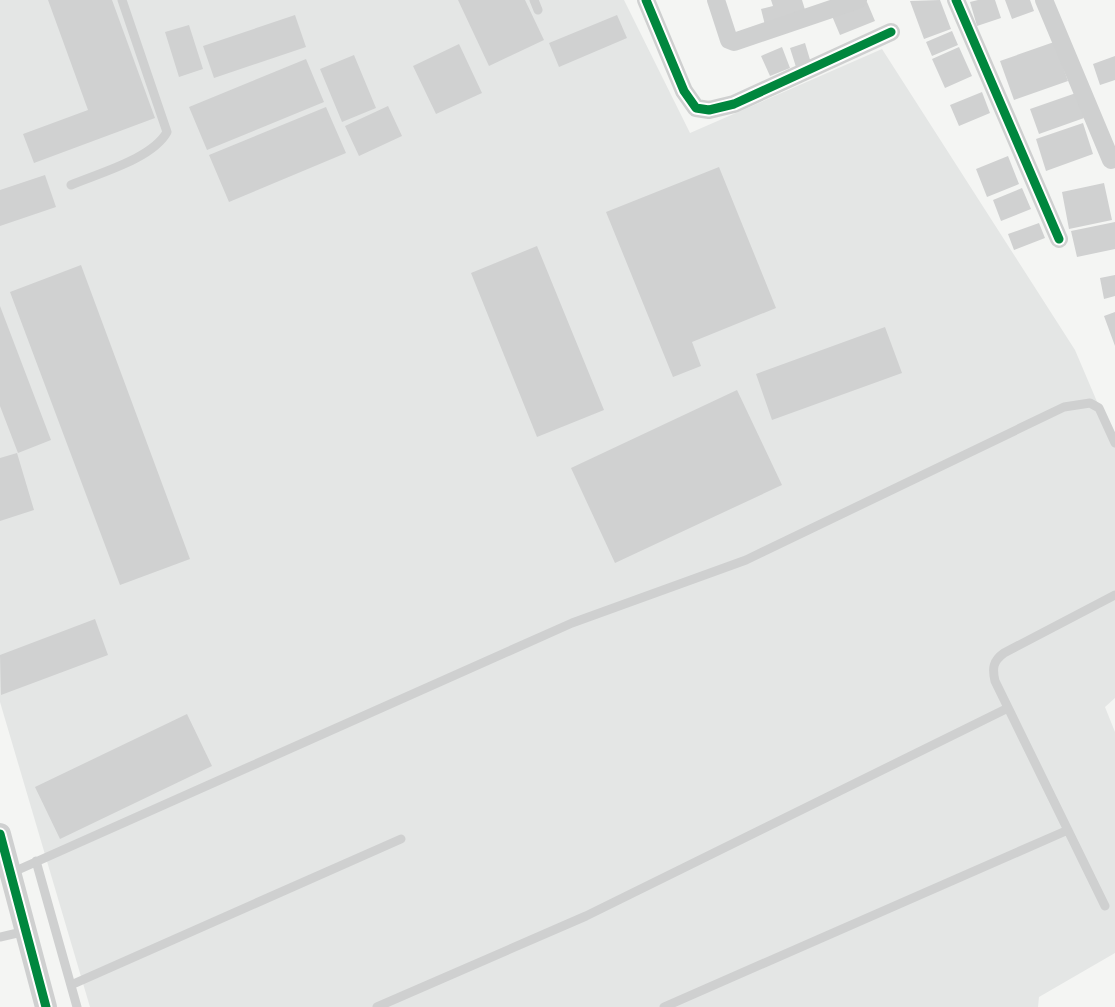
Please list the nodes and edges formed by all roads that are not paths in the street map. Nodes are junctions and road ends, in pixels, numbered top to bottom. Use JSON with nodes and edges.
{"nodes":[{"id":1,"x":122,"y":0,"type":"edge"},
{"id":2,"x":534,"y":0,"type":"edge"},
{"id":3,"x":646,"y":0,"type":"edge"},
{"id":4,"x":716,"y":0,"type":"edge"},
{"id":5,"x":858,"y":0,"type":"edge"},
{"id":6,"x":956,"y":0,"type":"edge"},
{"id":7,"x":1044,"y":0,"type":"edge"},
{"id":8,"x":538,"y":10,"type":"dead end"},
{"id":9,"x":891,"y":32,"type":"dead end"},
{"id":10,"x":1112,"y":160,"type":"dead end"},
{"id":11,"x":71,"y":185,"type":"dead end"},
{"id":12,"x":1059,"y":239,"type":"dead end"},
{"id":13,"x":1115,"y":443,"type":"edge"},
{"id":14,"x":1115,"y":595,"type":"edge"},
{"id":15,"x":1008,"y":708,"type":"junction"},
{"id":16,"x":1068,"y":830,"type":"junction"},
{"id":17,"x":0,"y":834,"type":"edge"},
{"id":18,"x":401,"y":839,"type":"dead end"},
{"id":19,"x":36,"y":861,"type":"junction"},
{"id":20,"x":11,"y":873,"type":"junction"},
{"id":21,"x":1105,"y":906,"type":"dead end"},
{"id":22,"x":26,"y":931,"type":"junction"},
{"id":23,"x":0,"y":937,"type":"edge"},
{"id":24,"x":71,"y":985,"type":"junction"},
{"id":25,"x":46,"y":1007,"type":"edge"},
{"id":26,"x":77,"y":1007,"type":"edge"},
{"id":27,"x":377,"y":1007,"type":"edge"},
{"id":28,"x":664,"y":1007,"type":"edge"}],
"edges":[{"from":1,"to":11,"type":"lane"},
{"from":2,"to":8,"type":"lane"},
{"from":3,"to":9,"type":"street"},
{"from":4,"to":5,"type":"street"},
{"from":6,"to":12,"type":"street"},
{"from":7,"to":10,"type":"street"},
{"from":13,"to":19,"type":"lane"},
{"from":14,"to":15,"type":"lane"},
{"from":15,"to":16,"type":"lane"},
{"from":15,"to":27,"type":"lane"},
{"from":16,"to":21,"type":"lane"},
{"from":16,"to":28,"type":"lane"},
{"from":17,"to":20,"type":"street"},
{"from":18,"to":24,"type":"lane"},
{"from":19,"to":20,"type":"lane"},
{"from":19,"to":24,"type":"lane"},
{"from":20,"to":22,"type":"street"},
{"from":22,"to":23,"type":"lane"},
{"from":22,"to":25,"type":"street"},
{"from":24,"to":26,"type":"lane"}]}
